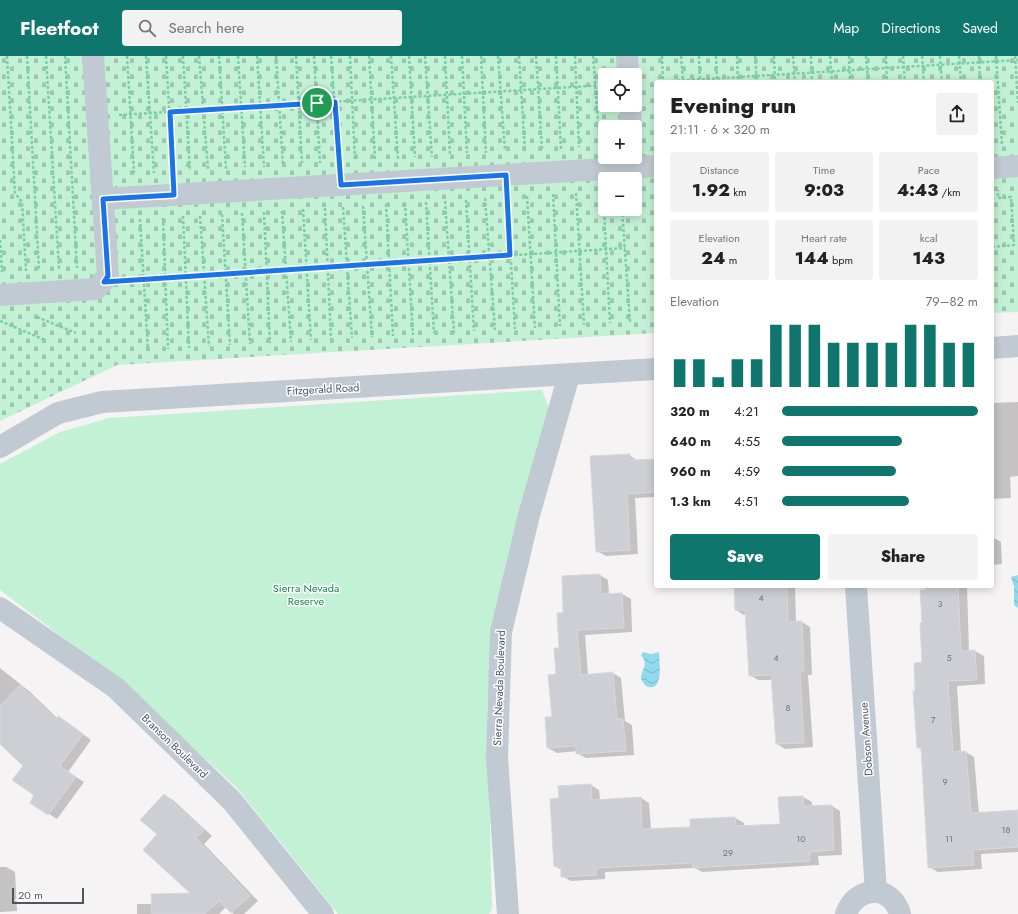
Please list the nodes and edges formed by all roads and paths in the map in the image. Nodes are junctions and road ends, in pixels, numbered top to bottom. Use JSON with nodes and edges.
{"nodes":[{"id":1,"x":7,"y":56,"type":"edge"},
{"id":2,"x":27,"y":56,"type":"edge"},
{"id":3,"x":46,"y":56,"type":"edge"},
{"id":4,"x":65,"y":56,"type":"edge"},
{"id":5,"x":93,"y":56,"type":"edge"},
{"id":6,"x":127,"y":56,"type":"edge"},
{"id":7,"x":146,"y":56,"type":"edge"},
{"id":8,"x":166,"y":56,"type":"edge"},
{"id":9,"x":183,"y":56,"type":"edge"},
{"id":10,"x":199,"y":56,"type":"edge"},
{"id":11,"x":219,"y":56,"type":"edge"},
{"id":12,"x":238,"y":56,"type":"edge"},
{"id":13,"x":257,"y":56,"type":"edge"},
{"id":14,"x":276,"y":56,"type":"edge"},
{"id":15,"x":296,"y":56,"type":"edge"},
{"id":16,"x":314,"y":56,"type":"edge"},
{"id":17,"x":331,"y":56,"type":"edge"},
{"id":18,"x":350,"y":56,"type":"edge"},
{"id":19,"x":369,"y":56,"type":"edge"},
{"id":20,"x":391,"y":56,"type":"edge"},
{"id":21,"x":409,"y":56,"type":"edge"},
{"id":22,"x":425,"y":56,"type":"edge"},
{"id":23,"x":445,"y":56,"type":"edge"},
{"id":24,"x":462,"y":56,"type":"edge"},
{"id":25,"x":481,"y":56,"type":"edge"},
{"id":26,"x":498,"y":56,"type":"edge"},
{"id":27,"x":519,"y":56,"type":"edge"},
{"id":28,"x":536,"y":56,"type":"edge"},
{"id":29,"x":556,"y":56,"type":"edge"},
{"id":30,"x":575,"y":56,"type":"edge"},
{"id":31,"x":593,"y":56,"type":"edge"},
{"id":32,"x":627,"y":56,"type":"edge"},
{"id":33,"x":662,"y":56,"type":"edge"},
{"id":34,"x":681,"y":56,"type":"edge"},
{"id":35,"x":699,"y":56,"type":"edge"},
{"id":36,"x":716,"y":56,"type":"edge"},
{"id":37,"x":737,"y":56,"type":"edge"},
{"id":38,"x":756,"y":56,"type":"edge"},
{"id":39,"x":774,"y":56,"type":"edge"},
{"id":40,"x":793,"y":56,"type":"edge"},
{"id":41,"x":811,"y":56,"type":"edge"},
{"id":42,"x":830,"y":56,"type":"edge"},
{"id":43,"x":849,"y":56,"type":"edge"},
{"id":44,"x":866,"y":56,"type":"edge"},
{"id":45,"x":886,"y":56,"type":"edge"},
{"id":46,"x":903,"y":56,"type":"edge"},
{"id":47,"x":922,"y":56,"type":"edge"},
{"id":48,"x":940,"y":56,"type":"edge"},
{"id":49,"x":959,"y":56,"type":"edge"},
{"id":50,"x":979,"y":56,"type":"edge"},
{"id":51,"x":996,"y":56,"type":"edge"},
{"id":52,"x":1015,"y":56,"type":"edge"},
{"id":53,"x":1017,"y":60,"type":"edge"},
{"id":54,"x":996,"y":61,"type":"junction"},
{"id":55,"x":979,"y":62,"type":"junction"},
{"id":56,"x":959,"y":64,"type":"junction"},
{"id":57,"x":941,"y":65,"type":"junction"},
{"id":58,"x":923,"y":66,"type":"junction"},
{"id":59,"x":904,"y":67,"type":"junction"},
{"id":60,"x":628,"y":68,"type":"edge"},
{"id":61,"x":886,"y":68,"type":"junction"},
{"id":62,"x":867,"y":69,"type":"junction"},
{"id":63,"x":850,"y":70,"type":"junction"},
{"id":64,"x":831,"y":71,"type":"junction"},
{"id":65,"x":812,"y":72,"type":"junction"},
{"id":66,"x":794,"y":74,"type":"junction"},
{"id":67,"x":775,"y":75,"type":"junction"},
{"id":68,"x":756,"y":76,"type":"junction"},
{"id":69,"x":738,"y":77,"type":"junction"},
{"id":70,"x":664,"y":80,"type":"edge"},
{"id":71,"x":683,"y":80,"type":"edge"},
{"id":72,"x":700,"y":80,"type":"edge"},
{"id":73,"x":717,"y":80,"type":"edge"},
{"id":74,"x":757,"y":80,"type":"edge"},
{"id":75,"x":775,"y":80,"type":"edge"},
{"id":76,"x":795,"y":80,"type":"edge"},
{"id":77,"x":812,"y":80,"type":"edge"},
{"id":78,"x":832,"y":80,"type":"edge"},
{"id":79,"x":850,"y":80,"type":"edge"},
{"id":80,"x":868,"y":80,"type":"edge"},
{"id":81,"x":887,"y":80,"type":"edge"},
{"id":82,"x":905,"y":80,"type":"edge"},
{"id":83,"x":924,"y":80,"type":"edge"},
{"id":84,"x":942,"y":80,"type":"edge"},
{"id":85,"x":961,"y":80,"type":"edge"},
{"id":86,"x":980,"y":80,"type":"edge"},
{"id":87,"x":595,"y":86,"type":"junction"},
{"id":88,"x":598,"y":86,"type":"edge"},
{"id":89,"x":576,"y":87,"type":"junction"},
{"id":90,"x":558,"y":88,"type":"junction"},
{"id":91,"x":521,"y":90,"type":"junction"},
{"id":92,"x":539,"y":90,"type":"junction"},
{"id":93,"x":500,"y":92,"type":"junction"},
{"id":94,"x":482,"y":93,"type":"junction"},
{"id":95,"x":464,"y":94,"type":"junction"},
{"id":96,"x":447,"y":95,"type":"junction"},
{"id":97,"x":428,"y":96,"type":"junction"},
{"id":98,"x":411,"y":97,"type":"junction"},
{"id":99,"x":394,"y":98,"type":"junction"},
{"id":100,"x":372,"y":100,"type":"junction"},
{"id":101,"x":352,"y":101,"type":"junction"},
{"id":102,"x":335,"y":102,"type":"junction"},
{"id":103,"x":317,"y":103,"type":"junction"},
{"id":104,"x":298,"y":104,"type":"junction"},
{"id":105,"x":1018,"y":104,"type":"edge"},
{"id":106,"x":279,"y":106,"type":"junction"},
{"id":107,"x":260,"y":107,"type":"junction"},
{"id":108,"x":241,"y":108,"type":"junction"},
{"id":109,"x":222,"y":109,"type":"junction"},
{"id":110,"x":204,"y":110,"type":"junction"},
{"id":111,"x":186,"y":111,"type":"junction"},
{"id":112,"x":170,"y":112,"type":"junction"},
{"id":113,"x":150,"y":113,"type":"junction"},
{"id":114,"x":130,"y":115,"type":"junction"},
{"id":115,"x":97,"y":117,"type":"junction"},
{"id":116,"x":608,"y":164,"type":"edge"},
{"id":117,"x":642,"y":164,"type":"edge"},
{"id":118,"x":654,"y":166,"type":"edge"},
{"id":119,"x":1003,"y":167,"type":"edge"},
{"id":120,"x":358,"y":184,"type":"junction"},
{"id":121,"x":103,"y":199,"type":"junction"},
{"id":122,"x":623,"y":216,"type":"edge"},
{"id":123,"x":0,"y":240,"type":"edge"},
{"id":124,"x":994,"y":247,"type":"edge"},
{"id":125,"x":625,"y":248,"type":"junction"},
{"id":126,"x":606,"y":249,"type":"junction"},
{"id":127,"x":580,"y":251,"type":"junction"},
{"id":128,"x":556,"y":252,"type":"junction"},
{"id":129,"x":531,"y":254,"type":"junction"},
{"id":130,"x":510,"y":255,"type":"junction"},
{"id":131,"x":489,"y":257,"type":"junction"},
{"id":132,"x":469,"y":258,"type":"junction"},
{"id":133,"x":449,"y":259,"type":"junction"},
{"id":134,"x":429,"y":260,"type":"junction"},
{"id":135,"x":408,"y":262,"type":"junction"},
{"id":136,"x":389,"y":263,"type":"junction"},
{"id":137,"x":368,"y":264,"type":"junction"},
{"id":138,"x":347,"y":266,"type":"junction"},
{"id":139,"x":328,"y":267,"type":"junction"},
{"id":140,"x":307,"y":268,"type":"junction"},
{"id":141,"x":286,"y":270,"type":"junction"},
{"id":142,"x":267,"y":271,"type":"junction"},
{"id":143,"x":246,"y":272,"type":"junction"},
{"id":144,"x":226,"y":274,"type":"junction"},
{"id":145,"x":204,"y":275,"type":"junction"},
{"id":146,"x":186,"y":276,"type":"junction"},
{"id":147,"x":165,"y":278,"type":"junction"},
{"id":148,"x":144,"y":279,"type":"junction"},
{"id":149,"x":104,"y":282,"type":"junction"},
{"id":150,"x":52,"y":292,"type":"junction"},
{"id":151,"x":2,"y":295,"type":"edge"},
{"id":152,"x":0,"y":321,"type":"edge"},
{"id":153,"x":630,"y":322,"type":"dead end"},
{"id":154,"x":610,"y":323,"type":"dead end"},
{"id":155,"x":584,"y":325,"type":"dead end"},
{"id":156,"x":560,"y":326,"type":"dead end"},
{"id":157,"x":535,"y":328,"type":"dead end"},
{"id":158,"x":515,"y":329,"type":"dead end"},
{"id":159,"x":495,"y":330,"type":"dead end"},
{"id":160,"x":474,"y":331,"type":"dead end"},
{"id":161,"x":454,"y":332,"type":"dead end"},
{"id":162,"x":434,"y":333,"type":"dead end"},
{"id":163,"x":413,"y":335,"type":"dead end"},
{"id":164,"x":393,"y":336,"type":"dead end"},
{"id":165,"x":372,"y":337,"type":"dead end"},
{"id":166,"x":352,"y":338,"type":"dead end"},
{"id":167,"x":331,"y":339,"type":"dead end"},
{"id":168,"x":45,"y":340,"type":"dead end"},
{"id":169,"x":311,"y":340,"type":"dead end"},
{"id":170,"x":291,"y":342,"type":"dead end"},
{"id":171,"x":270,"y":343,"type":"dead end"},
{"id":172,"x":250,"y":344,"type":"dead end"},
{"id":173,"x":230,"y":345,"type":"dead end"},
{"id":174,"x":209,"y":346,"type":"dead end"},
{"id":175,"x":1018,"y":346,"type":"edge"},
{"id":176,"x":189,"y":348,"type":"dead end"},
{"id":177,"x":994,"y":348,"type":"edge"},
{"id":178,"x":168,"y":349,"type":"dead end"},
{"id":179,"x":148,"y":350,"type":"dead end"},
{"id":180,"x":654,"y":369,"type":"edge"},
{"id":181,"x":569,"y":375,"type":"junction"},
{"id":182,"x":0,"y":447,"type":"edge"},
{"id":183,"x":856,"y":588,"type":"edge"},
{"id":184,"x":0,"y":608,"type":"edge"},
{"id":185,"x":876,"y":892,"type":"junction"},
{"id":186,"x":323,"y":914,"type":"edge"},
{"id":187,"x":508,"y":914,"type":"edge"},
{"id":188,"x":846,"y":914,"type":"edge"},
{"id":189,"x":900,"y":914,"type":"edge"}],
"edges":[{"from":1,"to":150,"type":"path"},
{"from":2,"to":150,"type":"path"},
{"from":3,"to":150,"type":"path"},
{"from":4,"to":150,"type":"path"},
{"from":5,"to":115,"type":"street"},
{"from":6,"to":114,"type":"path"},
{"from":7,"to":113,"type":"path"},
{"from":8,"to":112,"type":"path"},
{"from":9,"to":111,"type":"path"},
{"from":10,"to":110,"type":"path"},
{"from":11,"to":109,"type":"path"},
{"from":12,"to":108,"type":"path"},
{"from":13,"to":107,"type":"path"},
{"from":14,"to":106,"type":"path"},
{"from":15,"to":104,"type":"path"},
{"from":16,"to":103,"type":"path"},
{"from":17,"to":102,"type":"path"},
{"from":18,"to":101,"type":"path"},
{"from":19,"to":100,"type":"path"},
{"from":20,"to":99,"type":"path"},
{"from":21,"to":98,"type":"path"},
{"from":22,"to":97,"type":"path"},
{"from":23,"to":96,"type":"path"},
{"from":24,"to":95,"type":"path"},
{"from":25,"to":94,"type":"path"},
{"from":26,"to":93,"type":"path"},
{"from":27,"to":91,"type":"path"},
{"from":28,"to":92,"type":"path"},
{"from":29,"to":90,"type":"path"},
{"from":30,"to":89,"type":"path"},
{"from":31,"to":87,"type":"path"},
{"from":32,"to":60,"type":"street"},
{"from":33,"to":70,"type":"path"},
{"from":34,"to":71,"type":"path"},
{"from":35,"to":72,"type":"path"},
{"from":36,"to":73,"type":"path"},
{"from":37,"to":69,"type":"path"},
{"from":38,"to":68,"type":"path"},
{"from":39,"to":67,"type":"path"},
{"from":40,"to":66,"type":"path"},
{"from":41,"to":65,"type":"path"},
{"from":42,"to":64,"type":"path"},
{"from":43,"to":63,"type":"path"},
{"from":44,"to":62,"type":"path"},
{"from":45,"to":61,"type":"path"},
{"from":46,"to":59,"type":"path"},
{"from":47,"to":58,"type":"path"},
{"from":48,"to":57,"type":"path"},
{"from":49,"to":56,"type":"path"},
{"from":50,"to":55,"type":"path"},
{"from":51,"to":54,"type":"path"},
{"from":52,"to":53,"type":"path"},
{"from":53,"to":54,"type":"path"},
{"from":53,"to":105,"type":"path"},
{"from":54,"to":55,"type":"path"},
{"from":54,"to":119,"type":"path"},
{"from":55,"to":56,"type":"path"},
{"from":55,"to":86,"type":"path"},
{"from":56,"to":57,"type":"path"},
{"from":56,"to":85,"type":"path"},
{"from":57,"to":58,"type":"path"},
{"from":57,"to":84,"type":"path"},
{"from":58,"to":59,"type":"path"},
{"from":58,"to":83,"type":"path"},
{"from":59,"to":61,"type":"path"},
{"from":59,"to":82,"type":"path"},
{"from":61,"to":62,"type":"path"},
{"from":61,"to":81,"type":"path"},
{"from":62,"to":63,"type":"path"},
{"from":62,"to":80,"type":"path"},
{"from":63,"to":64,"type":"path"},
{"from":63,"to":79,"type":"path"},
{"from":64,"to":65,"type":"path"},
{"from":64,"to":78,"type":"path"},
{"from":65,"to":66,"type":"path"},
{"from":65,"to":77,"type":"path"},
{"from":66,"to":67,"type":"path"},
{"from":66,"to":76,"type":"path"},
{"from":67,"to":68,"type":"path"},
{"from":67,"to":75,"type":"path"},
{"from":68,"to":69,"type":"path"},
{"from":68,"to":74,"type":"path"},
{"from":69,"to":73,"type":"path"},
{"from":87,"to":88,"type":"path"},
{"from":87,"to":89,"type":"path"},
{"from":87,"to":120,"type":"path"},
{"from":89,"to":90,"type":"path"},
{"from":89,"to":120,"type":"path"},
{"from":90,"to":92,"type":"path"},
{"from":90,"to":120,"type":"path"},
{"from":91,"to":92,"type":"path"},
{"from":91,"to":93,"type":"path"},
{"from":91,"to":120,"type":"path"},
{"from":92,"to":120,"type":"path"},
{"from":93,"to":94,"type":"path"},
{"from":93,"to":120,"type":"path"},
{"from":94,"to":95,"type":"path"},
{"from":94,"to":120,"type":"path"},
{"from":95,"to":96,"type":"path"},
{"from":95,"to":120,"type":"path"},
{"from":96,"to":97,"type":"path"},
{"from":96,"to":120,"type":"path"},
{"from":97,"to":98,"type":"path"},
{"from":97,"to":120,"type":"path"},
{"from":98,"to":99,"type":"path"},
{"from":98,"to":120,"type":"path"},
{"from":99,"to":100,"type":"path"},
{"from":99,"to":120,"type":"path"},
{"from":100,"to":101,"type":"path"},
{"from":100,"to":120,"type":"path"},
{"from":101,"to":102,"type":"path"},
{"from":101,"to":120,"type":"path"},
{"from":102,"to":103,"type":"path"},
{"from":102,"to":120,"type":"path"},
{"from":103,"to":104,"type":"path"},
{"from":103,"to":120,"type":"path"},
{"from":104,"to":106,"type":"path"},
{"from":104,"to":120,"type":"path"},
{"from":106,"to":107,"type":"path"},
{"from":106,"to":120,"type":"path"},
{"from":107,"to":108,"type":"path"},
{"from":107,"to":120,"type":"path"},
{"from":108,"to":109,"type":"path"},
{"from":108,"to":120,"type":"path"},
{"from":109,"to":110,"type":"path"},
{"from":109,"to":120,"type":"path"},
{"from":110,"to":111,"type":"path"},
{"from":110,"to":120,"type":"path"},
{"from":111,"to":112,"type":"path"},
{"from":111,"to":120,"type":"path"},
{"from":112,"to":113,"type":"path"},
{"from":112,"to":120,"type":"path"},
{"from":113,"to":114,"type":"path"},
{"from":113,"to":120,"type":"path"},
{"from":114,"to":115,"type":"path"},
{"from":114,"to":120,"type":"path"},
{"from":115,"to":121,"type":"street"},
{"from":116,"to":120,"type":"street"},
{"from":117,"to":118,"type":"street"},
{"from":119,"to":124,"type":"path"},
{"from":120,"to":121,"type":"street"},
{"from":120,"to":126,"type":"path"},
{"from":120,"to":127,"type":"path"},
{"from":120,"to":128,"type":"path"},
{"from":120,"to":129,"type":"path"},
{"from":120,"to":130,"type":"path"},
{"from":120,"to":131,"type":"path"},
{"from":120,"to":132,"type":"path"},
{"from":120,"to":133,"type":"path"},
{"from":120,"to":134,"type":"path"},
{"from":120,"to":135,"type":"path"},
{"from":120,"to":136,"type":"path"},
{"from":120,"to":137,"type":"path"},
{"from":120,"to":138,"type":"path"},
{"from":120,"to":139,"type":"path"},
{"from":120,"to":140,"type":"path"},
{"from":120,"to":141,"type":"path"},
{"from":120,"to":142,"type":"path"},
{"from":120,"to":143,"type":"path"},
{"from":120,"to":144,"type":"path"},
{"from":120,"to":145,"type":"path"},
{"from":120,"to":146,"type":"path"},
{"from":120,"to":147,"type":"path"},
{"from":120,"to":148,"type":"path"},
{"from":121,"to":149,"type":"street"},
{"from":122,"to":125,"type":"path"},
{"from":123,"to":151,"type":"path"},
{"from":125,"to":126,"type":"path"},
{"from":125,"to":153,"type":"path"},
{"from":126,"to":127,"type":"path"},
{"from":126,"to":154,"type":"path"},
{"from":127,"to":128,"type":"path"},
{"from":127,"to":155,"type":"path"},
{"from":128,"to":129,"type":"path"},
{"from":128,"to":156,"type":"path"},
{"from":129,"to":130,"type":"path"},
{"from":129,"to":157,"type":"path"},
{"from":130,"to":131,"type":"path"},
{"from":130,"to":158,"type":"path"},
{"from":131,"to":132,"type":"path"},
{"from":131,"to":159,"type":"path"},
{"from":132,"to":133,"type":"path"},
{"from":132,"to":160,"type":"path"},
{"from":133,"to":134,"type":"path"},
{"from":133,"to":161,"type":"path"},
{"from":134,"to":135,"type":"path"},
{"from":134,"to":162,"type":"path"},
{"from":135,"to":136,"type":"path"},
{"from":135,"to":163,"type":"path"},
{"from":136,"to":137,"type":"path"},
{"from":136,"to":164,"type":"path"},
{"from":137,"to":138,"type":"path"},
{"from":137,"to":165,"type":"path"},
{"from":138,"to":139,"type":"path"},
{"from":138,"to":166,"type":"path"},
{"from":139,"to":140,"type":"path"},
{"from":139,"to":167,"type":"path"},
{"from":140,"to":141,"type":"path"},
{"from":140,"to":169,"type":"path"},
{"from":141,"to":142,"type":"path"},
{"from":141,"to":170,"type":"path"},
{"from":142,"to":143,"type":"path"},
{"from":142,"to":171,"type":"path"},
{"from":143,"to":144,"type":"path"},
{"from":143,"to":172,"type":"path"},
{"from":144,"to":145,"type":"path"},
{"from":144,"to":173,"type":"path"},
{"from":145,"to":146,"type":"path"},
{"from":145,"to":174,"type":"path"},
{"from":146,"to":147,"type":"path"},
{"from":146,"to":176,"type":"path"},
{"from":147,"to":148,"type":"path"},
{"from":147,"to":178,"type":"path"},
{"from":148,"to":149,"type":"path"},
{"from":148,"to":179,"type":"path"},
{"from":149,"to":150,"type":"street"},
{"from":150,"to":151,"type":"street"},
{"from":152,"to":168,"type":"path"},
{"from":175,"to":177,"type":"street"},
{"from":180,"to":181,"type":"street","name":"Fitzgerald Road"},
{"from":181,"to":182,"type":"street","name":"Fitzgerald Road"},
{"from":181,"to":187,"type":"street","name":"Sierra Nevada Boulevard"},
{"from":183,"to":185,"type":"street","name":"Dobson Avenue"},
{"from":184,"to":186,"type":"street","name":"Branson Boulevard"},
{"from":185,"to":188,"type":"street"},
{"from":185,"to":189,"type":"street"}]}
